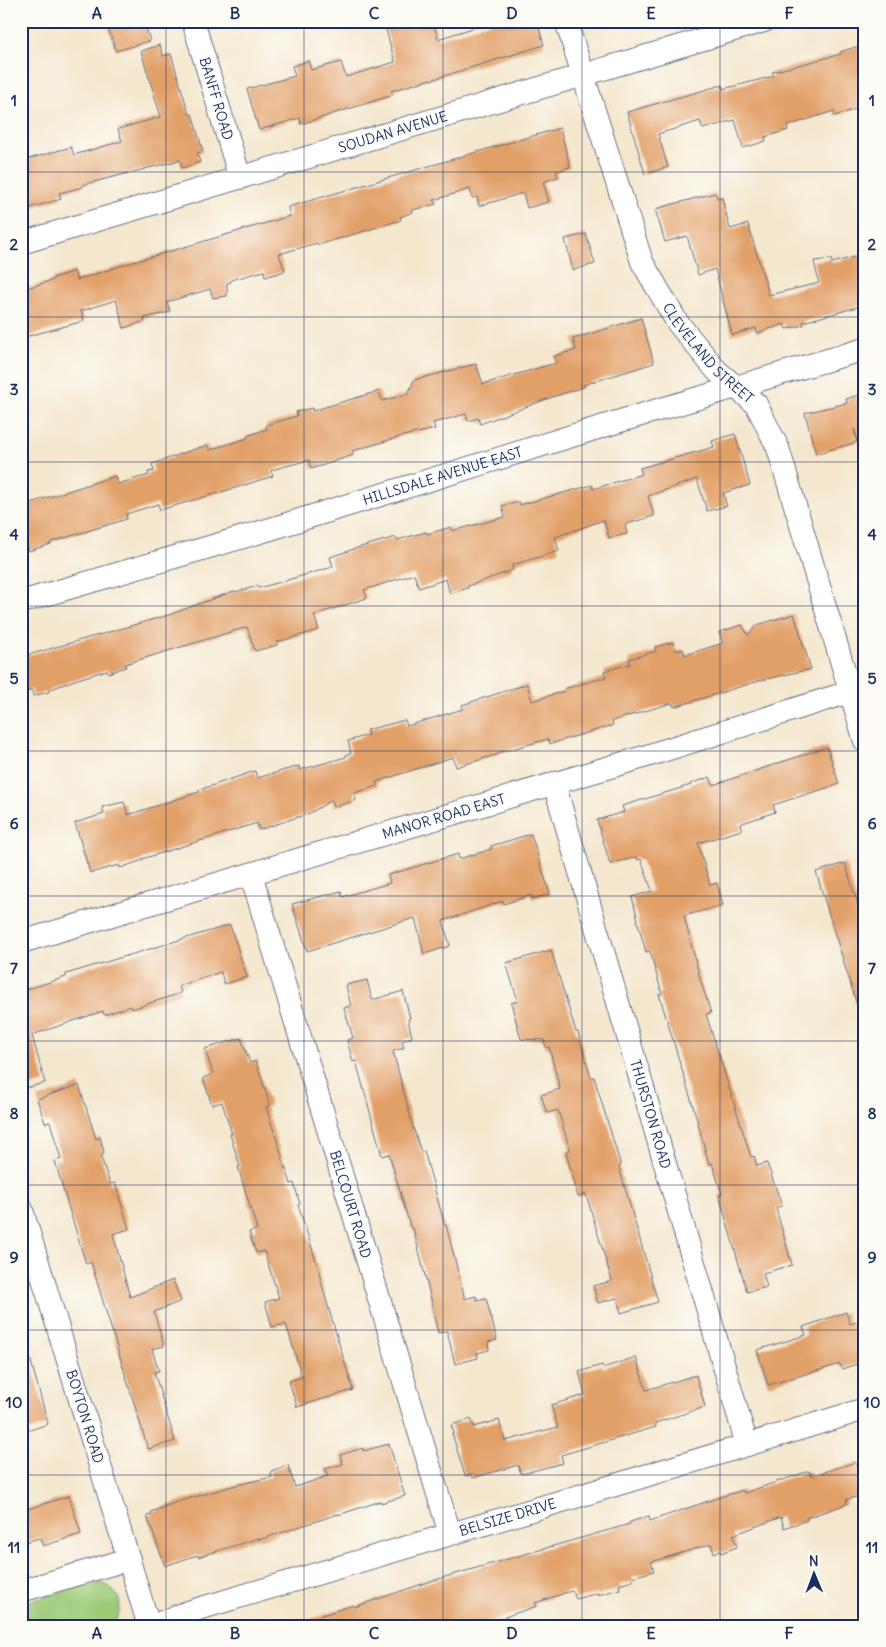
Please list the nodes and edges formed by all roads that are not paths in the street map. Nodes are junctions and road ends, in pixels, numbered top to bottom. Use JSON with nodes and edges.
{"nodes":[{"id":1,"x":193,"y":21,"type":"edge"},
{"id":2,"x":566,"y":21,"type":"edge"},
{"id":3,"x":764,"y":21,"type":"edge"},
{"id":4,"x":582,"y":75,"type":"junction"},
{"id":5,"x":240,"y":178,"type":"junction"},
{"id":6,"x":21,"y":243,"type":"edge"},
{"id":7,"x":865,"y":349,"type":"edge"},
{"id":8,"x":738,"y":386,"type":"junction"},
{"id":9,"x":21,"y":602,"type":"edge"},
{"id":10,"x":857,"y":689,"type":"edge"},
{"id":11,"x":865,"y":741,"type":"edge"},
{"id":12,"x":554,"y":783,"type":"junction"},
{"id":13,"x":251,"y":874,"type":"junction"},
{"id":14,"x":21,"y":942,"type":"edge"},
{"id":15,"x":21,"y":1206,"type":"edge"},
{"id":16,"x":30,"y":1267,"type":"edge"},
{"id":17,"x":865,"y":1409,"type":"edge"},
{"id":18,"x":747,"y":1445,"type":"junction"},
{"id":19,"x":450,"y":1534,"type":"junction"},
{"id":20,"x":128,"y":1559,"type":"junction"},
{"id":21,"x":21,"y":1592,"type":"edge"},
{"id":22,"x":150,"y":1626,"type":"edge"}],
"edges":[{"from":1,"to":5,"type":"street","name":"BANFF ROAD"},
{"from":2,"to":4,"type":"street","name":"CLEVELAND STREET"},
{"from":3,"to":4,"type":"street","name":"SOUDAN AVENUE"},
{"from":4,"to":5,"type":"street","name":"SOUDAN AVENUE"},
{"from":4,"to":8,"type":"street","name":"CLEVELAND STREET"},
{"from":5,"to":6,"type":"street","name":"SOUDAN AVENUE"},
{"from":7,"to":8,"type":"street","name":"HILLSDALE AVENUE EAST"},
{"from":8,"to":9,"type":"street","name":"HILLSDALE AVENUE EAST"},
{"from":8,"to":10,"type":"street","name":"CLEVELAND STREET"},
{"from":10,"to":11,"type":"street","name":"CLEVELAND STREET"},
{"from":10,"to":12,"type":"street","name":"MANOR ROAD EAST"},
{"from":12,"to":13,"type":"street","name":"MANOR ROAD EAST"},
{"from":12,"to":18,"type":"street","name":"THURSTON ROAD"},
{"from":13,"to":14,"type":"street","name":"MANOR ROAD EAST"},
{"from":13,"to":19,"type":"street","name":"BELCOURT ROAD"},
{"from":15,"to":16,"type":"street","name":"BOYTON ROAD"},
{"from":16,"to":20,"type":"street","name":"BOYTON ROAD"},
{"from":17,"to":18,"type":"street","name":"BELSIZE DRIVE"},
{"from":18,"to":19,"type":"street","name":"BELSIZE DRIVE"},
{"from":19,"to":22,"type":"street","name":"BELSIZE DRIVE"},
{"from":20,"to":21,"type":"street"},
{"from":20,"to":22,"type":"street","name":"BOYTON ROAD"}]}
